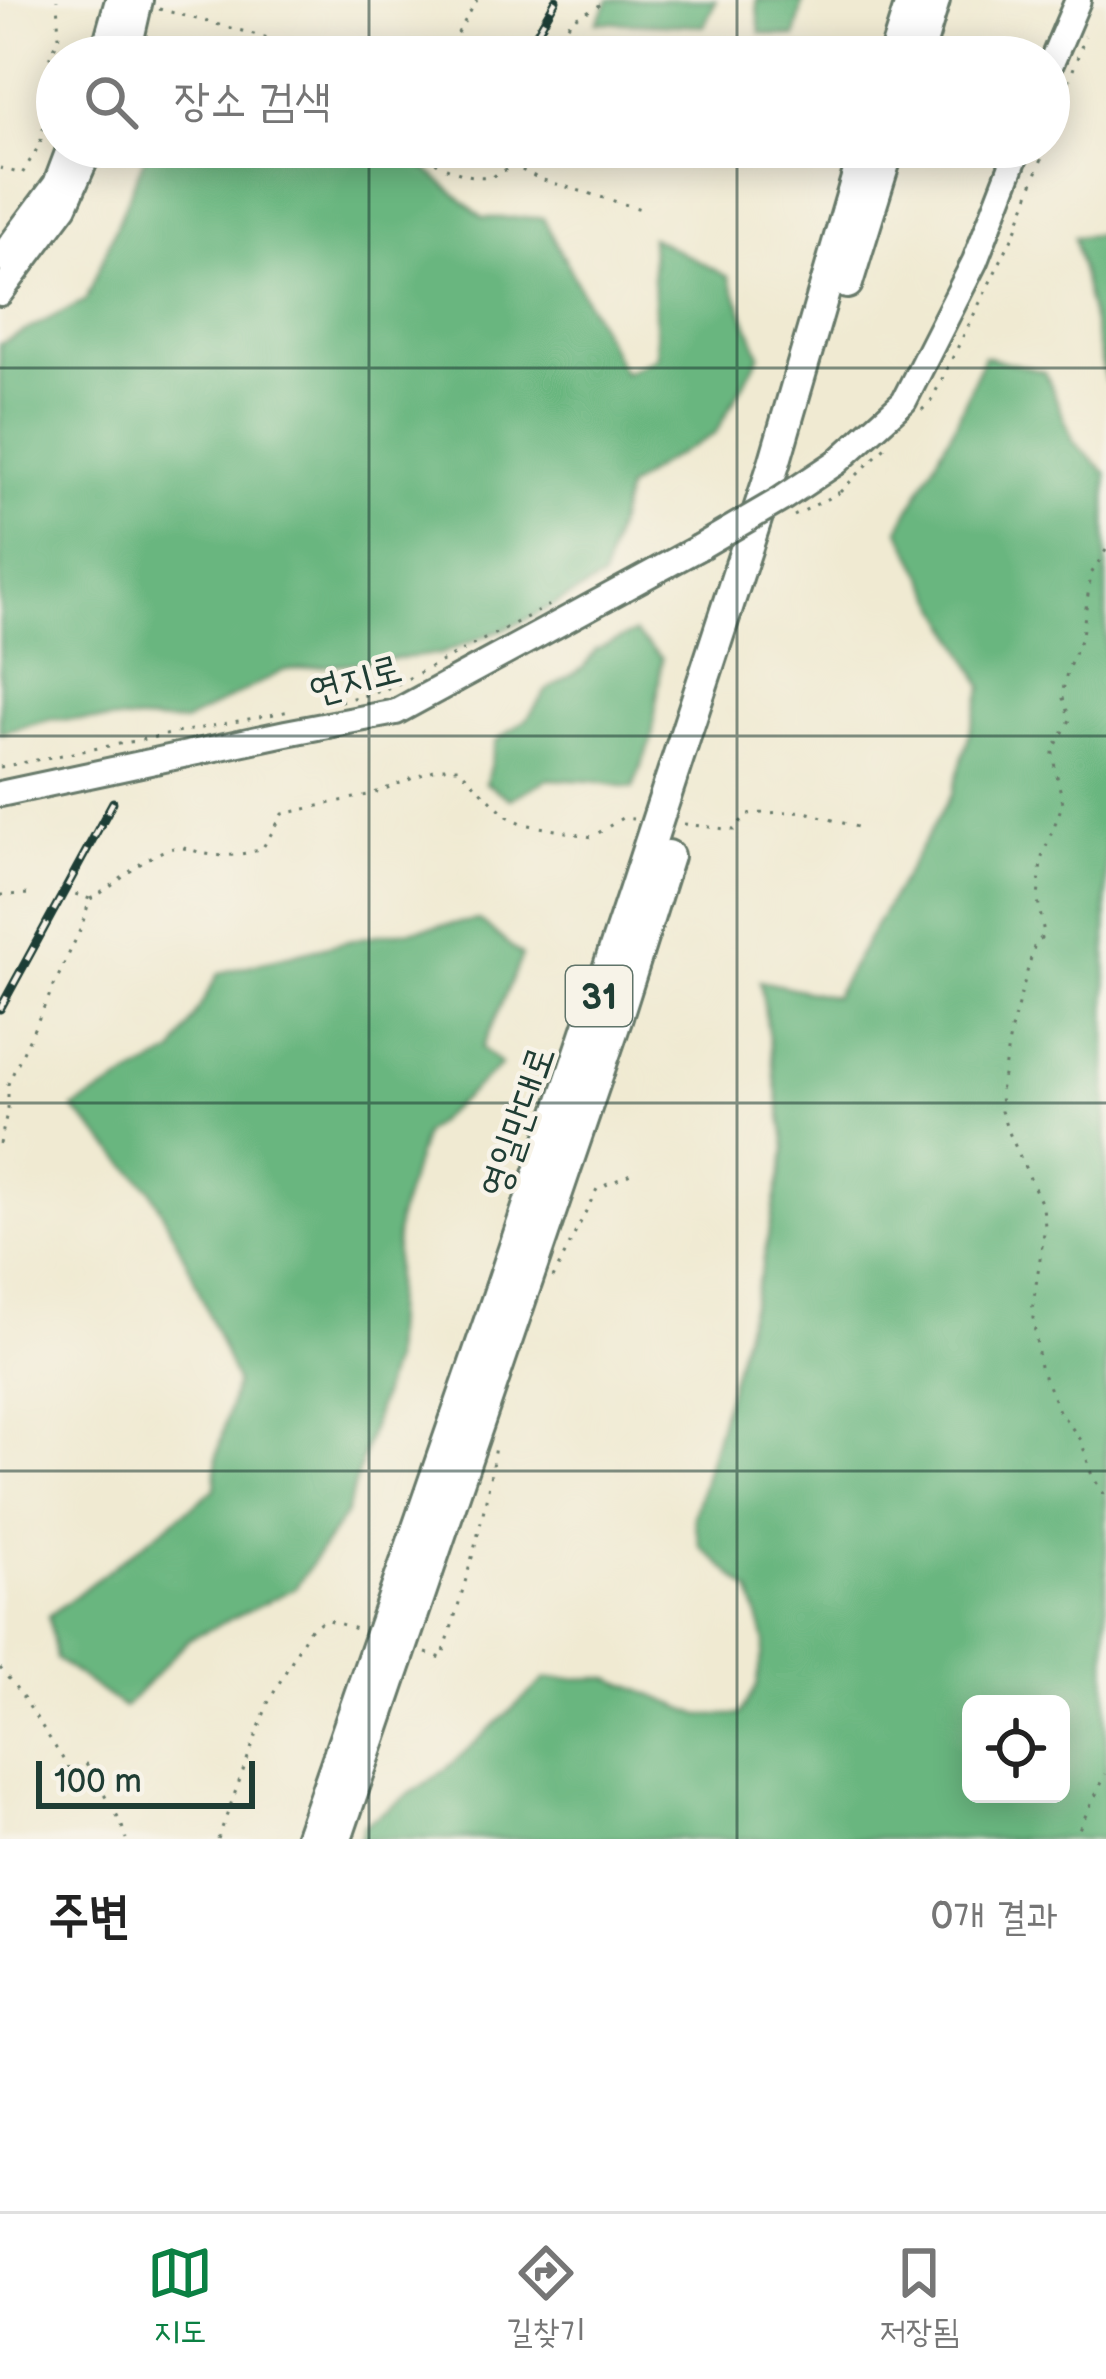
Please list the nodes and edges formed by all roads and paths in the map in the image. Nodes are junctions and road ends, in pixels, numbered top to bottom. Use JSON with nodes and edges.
{"nodes":[{"id":1,"x":57,"y":0,"type":"edge"},
{"id":2,"x":477,"y":0,"type":"edge"},
{"id":3,"x":912,"y":0,"type":"edge"},
{"id":4,"x":934,"y":0,"type":"edge"},
{"id":5,"x":132,"y":1,"type":"edge"},
{"id":6,"x":602,"y":4,"type":"dead end"},
{"id":7,"x":1084,"y":10,"type":"edge"},
{"id":8,"x":59,"y":36,"type":"edge"},
{"id":9,"x":113,"y":36,"type":"edge"},
{"id":10,"x":129,"y":36,"type":"edge"},
{"id":11,"x":262,"y":36,"type":"edge"},
{"id":12,"x":456,"y":36,"type":"edge"},
{"id":13,"x":562,"y":36,"type":"edge"},
{"id":14,"x":901,"y":36,"type":"edge"},
{"id":15,"x":923,"y":36,"type":"edge"},
{"id":16,"x":1068,"y":36,"type":"edge"},
{"id":17,"x":1070,"y":61,"type":"edge"},
{"id":18,"x":36,"y":151,"type":"edge"},
{"id":19,"x":0,"y":168,"type":"edge"},
{"id":20,"x":62,"y":168,"type":"edge"},
{"id":21,"x":82,"y":168,"type":"edge"},
{"id":22,"x":442,"y":168,"type":"edge"},
{"id":23,"x":508,"y":168,"type":"edge"},
{"id":24,"x":515,"y":168,"type":"edge"},
{"id":25,"x":854,"y":168,"type":"edge"},
{"id":26,"x":862,"y":168,"type":"edge"},
{"id":27,"x":880,"y":168,"type":"edge"},
{"id":28,"x":889,"y":168,"type":"edge"},
{"id":29,"x":1011,"y":168,"type":"edge"},
{"id":30,"x":644,"y":210,"type":"dead end"},
{"id":31,"x":848,"y":243,"type":"junction"},
{"id":32,"x":0,"y":259,"type":"edge"},
{"id":33,"x":0,"y":293,"type":"edge"},
{"id":34,"x":1106,"y":550,"type":"edge"},
{"id":35,"x":552,"y":603,"type":"dead end"},
{"id":36,"x":330,"y":704,"type":"dead end"},
{"id":37,"x":307,"y":708,"type":"dead end"},
{"id":38,"x":0,"y":767,"type":"edge"},
{"id":39,"x":0,"y":794,"type":"edge"},
{"id":40,"x":634,"y":819,"type":"dead end"},
{"id":41,"x":684,"y":824,"type":"dead end"},
{"id":42,"x":856,"y":827,"type":"dead end"},
{"id":43,"x":69,"y":892,"type":"dead end"},
{"id":44,"x":36,"y":894,"type":"dead end"},
{"id":45,"x":0,"y":895,"type":"edge"},
{"id":46,"x":90,"y":899,"type":"junction"},
{"id":47,"x":0,"y":1144,"type":"edge"},
{"id":48,"x":633,"y":1173,"type":"dead end"},
{"id":49,"x":550,"y":1283,"type":"dead end"},
{"id":50,"x":497,"y":1428,"type":"dead end"},
{"id":51,"x":1106,"y":1497,"type":"edge"},
{"id":52,"x":356,"y":1629,"type":"dead end"},
{"id":53,"x":424,"y":1652,"type":"dead end"},
{"id":54,"x":0,"y":1668,"type":"edge"},
{"id":55,"x":1106,"y":1774,"type":"edge"},
{"id":56,"x":126,"y":1839,"type":"edge"},
{"id":57,"x":218,"y":1839,"type":"edge"},
{"id":58,"x":310,"y":1839,"type":"edge"},
{"id":59,"x":335,"y":1839,"type":"edge"},
{"id":60,"x":1074,"y":1839,"type":"edge"}],
"edges":[{"from":1,"to":8,"type":"path"},
{"from":2,"to":12,"type":"path"},
{"from":3,"to":14,"type":"highway"},
{"from":4,"to":15,"type":"highway"},
{"from":5,"to":9,"type":"main road"},
{"from":5,"to":10,"type":"main road"},
{"from":5,"to":11,"type":"path"},
{"from":6,"to":13,"type":"path"},
{"from":7,"to":16,"type":"main road"},
{"from":7,"to":17,"type":"path"},
{"from":18,"to":19,"type":"path"},
{"from":20,"to":32,"type":"main road"},
{"from":21,"to":33,"type":"main road"},
{"from":22,"to":23,"type":"path"},
{"from":24,"to":30,"type":"path"},
{"from":25,"to":31,"type":"highway"},
{"from":26,"to":31,"type":"highway","name":"영일만대로","number":"31"},
{"from":27,"to":31,"type":"highway","name":"영일만대로","number":"31"},
{"from":28,"to":31,"type":"highway"},
{"from":29,"to":39,"type":"main road","name":"연지로","bridge":true},
{"from":31,"to":58,"type":"highway","name":"영일만대로","number":"31"},
{"from":31,"to":59,"type":"highway","name":"영일만대로","number":"31"},
{"from":34,"to":51,"type":"path"},
{"from":35,"to":36,"type":"path"},
{"from":37,"to":38,"type":"path"},
{"from":40,"to":46,"type":"path"},
{"from":41,"to":42,"type":"path"},
{"from":43,"to":46,"type":"path"},
{"from":44,"to":45,"type":"path"},
{"from":46,"to":47,"type":"path"},
{"from":48,"to":49,"type":"path"},
{"from":50,"to":53,"type":"path"},
{"from":52,"to":57,"type":"path"},
{"from":54,"to":56,"type":"path"},
{"from":55,"to":60,"type":"path"}]}
